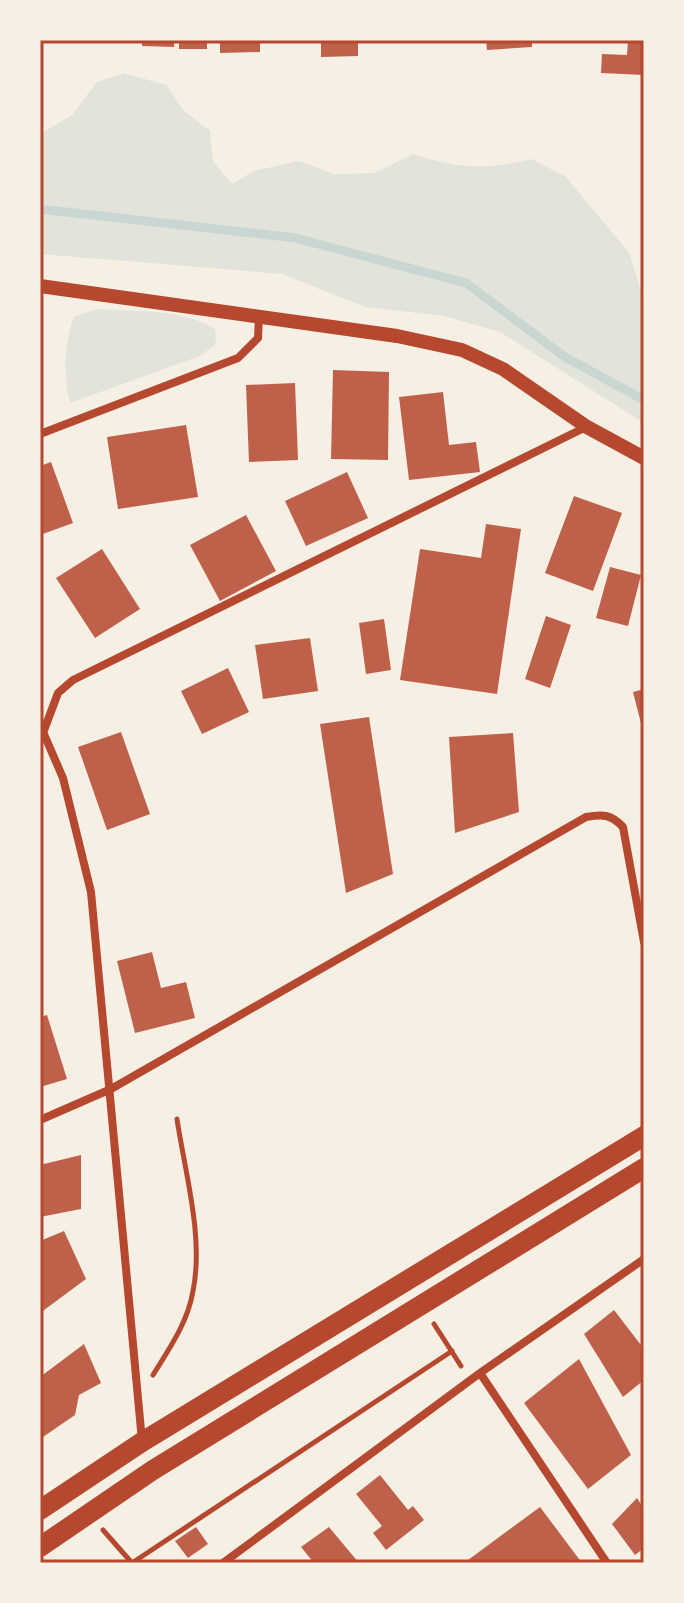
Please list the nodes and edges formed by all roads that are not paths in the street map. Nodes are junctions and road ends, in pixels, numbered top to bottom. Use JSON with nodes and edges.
{"nodes":[{"id":1,"x":40,"y":286,"type":"edge"},
{"id":2,"x":259,"y":317,"type":"junction"},
{"id":3,"x":587,"y":427,"type":"junction"},
{"id":4,"x":40,"y":434,"type":"edge"},
{"id":5,"x":644,"y":458,"type":"edge"},
{"id":6,"x":41,"y":731,"type":"edge"},
{"id":7,"x":644,"y":942,"type":"edge"},
{"id":8,"x":111,"y":1089,"type":"junction"},
{"id":9,"x":40,"y":1120,"type":"edge"},
{"id":10,"x":644,"y":1136,"type":"edge"},
{"id":11,"x":644,"y":1168,"type":"edge"},
{"id":12,"x":644,"y":1259,"type":"edge"},
{"id":13,"x":480,"y":1373,"type":"junction"},
{"id":14,"x":142,"y":1442,"type":"junction"},
{"id":15,"x":40,"y":1510,"type":"edge"},
{"id":16,"x":40,"y":1547,"type":"edge"},
{"id":17,"x":223,"y":1563,"type":"edge"},
{"id":18,"x":607,"y":1563,"type":"edge"}],
"edges":[{"from":1,"to":2,"type":"street"},
{"from":2,"to":3,"type":"street"},
{"from":2,"to":4,"type":"street"},
{"from":3,"to":5,"type":"street"},
{"from":3,"to":6,"type":"street"},
{"from":6,"to":8,"type":"street"},
{"from":7,"to":8,"type":"street"},
{"from":8,"to":9,"type":"street"},
{"from":8,"to":14,"type":"street"},
{"from":10,"to":14,"type":"main road"},
{"from":11,"to":16,"type":"main road"},
{"from":12,"to":13,"type":"street"},
{"from":13,"to":17,"type":"street"},
{"from":13,"to":18,"type":"street"},
{"from":14,"to":15,"type":"main road"}]}
